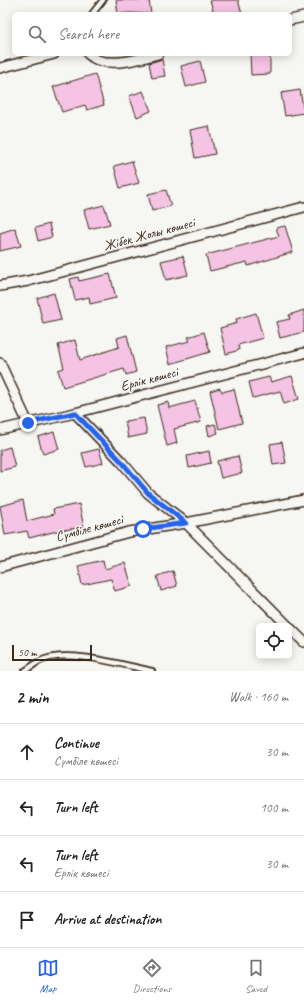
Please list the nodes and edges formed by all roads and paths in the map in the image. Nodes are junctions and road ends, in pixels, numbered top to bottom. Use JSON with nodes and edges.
{"nodes":[{"id":1,"x":103,"y":0,"type":"edge"},
{"id":2,"x":94,"y":12,"type":"edge"},
{"id":3,"x":304,"y":17,"type":"edge"},
{"id":4,"x":292,"y":20,"type":"edge"},
{"id":5,"x":46,"y":56,"type":"edge"},
{"id":6,"x":90,"y":56,"type":"edge"},
{"id":7,"x":150,"y":56,"type":"edge"},
{"id":8,"x":0,"y":68,"type":"edge"},
{"id":9,"x":304,"y":207,"type":"edge"},
{"id":10,"x":0,"y":286,"type":"edge"},
{"id":11,"x":304,"y":353,"type":"edge"},
{"id":12,"x":0,"y":363,"type":"edge"},
{"id":13,"x":75,"y":413,"type":"junction"},
{"id":14,"x":28,"y":423,"type":"junction"},
{"id":15,"x":0,"y":430,"type":"edge"},
{"id":16,"x":304,"y":500,"type":"edge"},
{"id":17,"x":186,"y":523,"type":"junction"},
{"id":18,"x":0,"y":567,"type":"edge"},
{"id":19,"x":284,"y":623,"type":"edge"},
{"id":20,"x":292,"y":631,"type":"edge"},
{"id":21,"x":304,"y":642,"type":"edge"},
{"id":22,"x":25,"y":671,"type":"edge"},
{"id":23,"x":152,"y":671,"type":"edge"}],
"edges":[{"from":1,"to":2,"type":"lane"},
{"from":3,"to":4,"type":"street"},
{"from":5,"to":8,"type":"street"},
{"from":6,"to":7,"type":"street"},
{"from":9,"to":10,"type":"street","name":"Жібек Жолы көшесі"},
{"from":11,"to":13,"type":"street","name":"Ерлік көшесі"},
{"from":12,"to":14,"type":"street"},
{"from":13,"to":14,"type":"street","name":"Ерлік көшесі"},
{"from":13,"to":17,"type":"street"},
{"from":14,"to":15,"type":"street","name":"Ерлік көшесі"},
{"from":16,"to":17,"type":"street","name":"Сүмбіле көшесі"},
{"from":17,"to":18,"type":"street","name":"Сүмбіле көшесі"},
{"from":17,"to":19,"type":"street"},
{"from":20,"to":21,"type":"street"},
{"from":22,"to":23,"type":"lane"}]}
